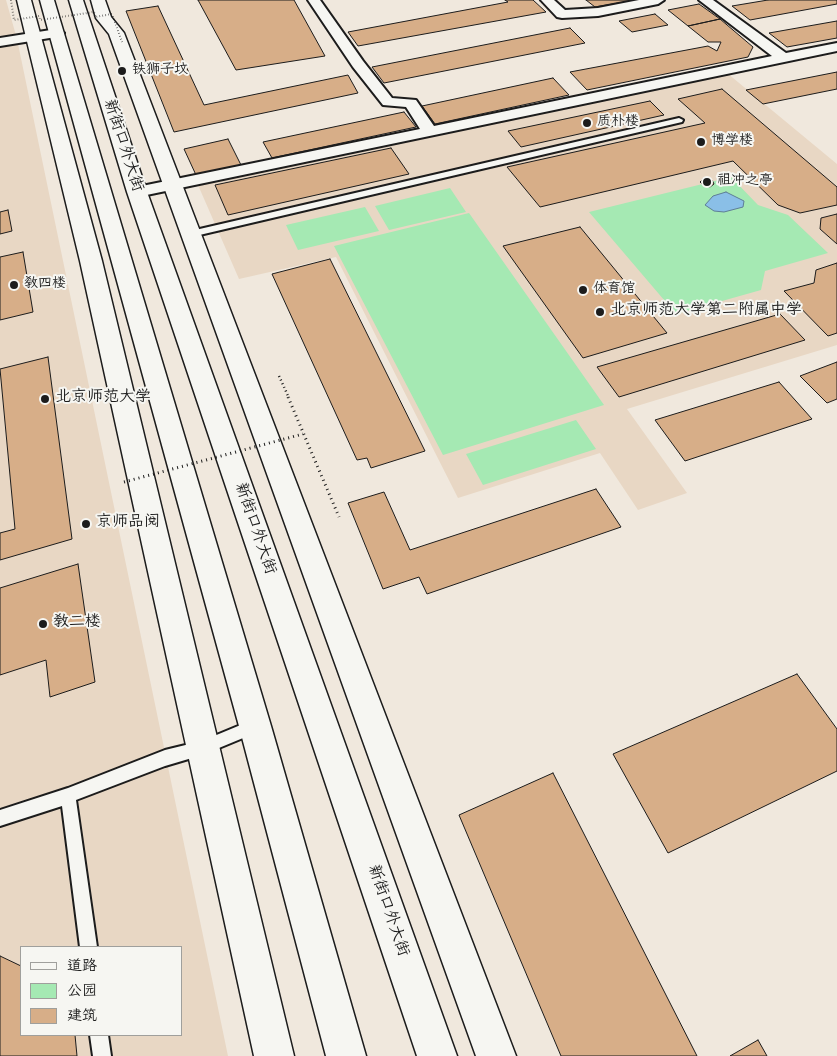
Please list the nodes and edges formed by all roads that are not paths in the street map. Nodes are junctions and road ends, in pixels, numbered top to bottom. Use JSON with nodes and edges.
{"nodes":[{"id":1,"x":24,"y":0,"type":"edge"},
{"id":2,"x":47,"y":0,"type":"edge"},
{"id":3,"x":76,"y":0,"type":"edge"},
{"id":4,"x":98,"y":0,"type":"edge"},
{"id":5,"x":314,"y":0,"type":"edge"},
{"id":6,"x":547,"y":0,"type":"edge"},
{"id":7,"x":658,"y":0,"type":"edge"},
{"id":8,"x":705,"y":0,"type":"edge"},
{"id":9,"x":45,"y":35,"type":"junction"},
{"id":10,"x":0,"y":42,"type":"edge"},
{"id":11,"x":837,"y":47,"type":"edge"},
{"id":12,"x":783,"y":58,"type":"junction"},
{"id":13,"x":678,"y":120,"type":"dead end"},
{"id":14,"x":429,"y":130,"type":"junction"},
{"id":15,"x":172,"y":185,"type":"junction"},
{"id":16,"x":137,"y":192,"type":"junction"},
{"id":17,"x":191,"y":234,"type":"junction"},
{"id":18,"x":255,"y":726,"type":"junction"},
{"id":19,"x":202,"y":748,"type":"junction"},
{"id":20,"x":68,"y":796,"type":"junction"},
{"id":21,"x":0,"y":818,"type":"edge"},
{"id":22,"x":88,"y":946,"type":"edge"},
{"id":23,"x":99,"y":1036,"type":"edge"},
{"id":24,"x":102,"y":1056,"type":"edge"},
{"id":25,"x":274,"y":1056,"type":"edge"},
{"id":26,"x":346,"y":1056,"type":"edge"},
{"id":27,"x":437,"y":1056,"type":"edge"},
{"id":28,"x":496,"y":1056,"type":"edge"}],
"edges":[{"from":1,"to":9,"type":"street","name":"新街口外大街"},
{"from":2,"to":9,"type":"street","name":"新街口外大街"},
{"from":3,"to":16,"type":"street","name":"新街口外大街"},
{"from":4,"to":15,"type":"street"},
{"from":5,"to":14,"type":"street"},
{"from":6,"to":7,"type":"street"},
{"from":8,"to":12,"type":"street"},
{"from":9,"to":10,"type":"street"},
{"from":9,"to":18,"type":"street","name":"新街口外大街"},
{"from":9,"to":19,"type":"street","name":"新街口外大街"},
{"from":11,"to":12,"type":"street"},
{"from":12,"to":14,"type":"street"},
{"from":13,"to":17,"type":"lane"},
{"from":14,"to":15,"type":"street"},
{"from":15,"to":16,"type":"street"},
{"from":15,"to":17,"type":"street"},
{"from":16,"to":27,"type":"street","name":"新街口外大街"},
{"from":17,"to":28,"type":"street"},
{"from":18,"to":19,"type":"lane"},
{"from":18,"to":26,"type":"street","name":"新街口外大街"},
{"from":19,"to":20,"type":"lane"},
{"from":19,"to":25,"type":"street","name":"新街口外大街"},
{"from":20,"to":21,"type":"lane"},
{"from":20,"to":22,"type":"lane"},
{"from":23,"to":24,"type":"lane"}]}
